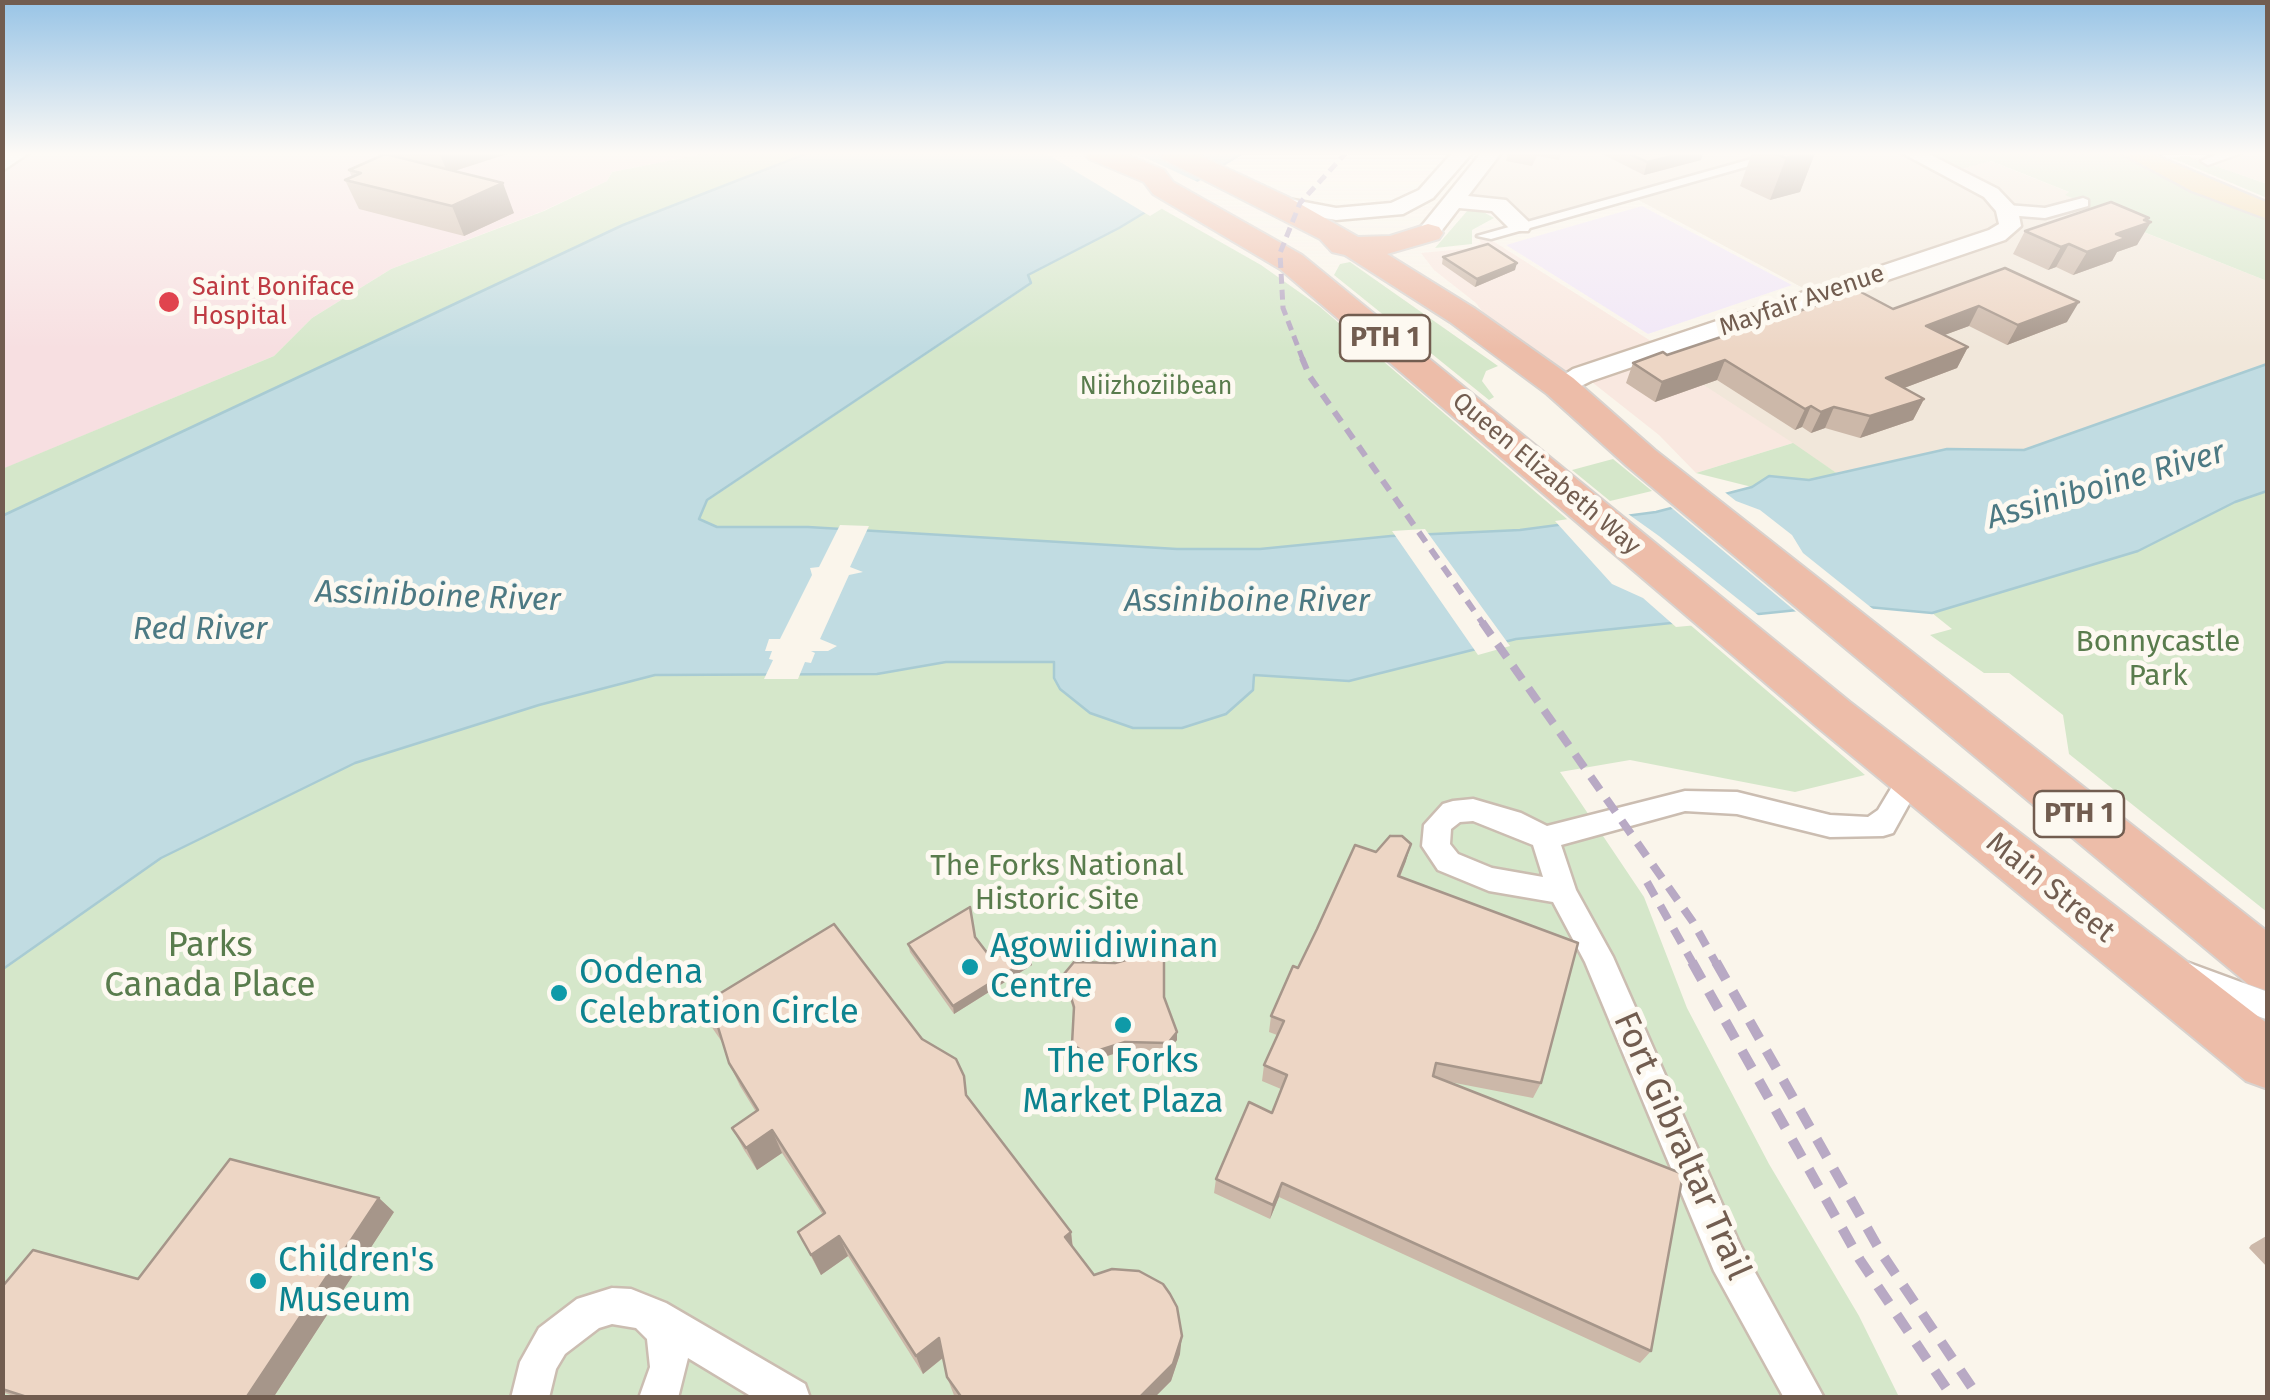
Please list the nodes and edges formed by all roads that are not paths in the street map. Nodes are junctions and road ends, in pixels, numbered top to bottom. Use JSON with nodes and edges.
{"nodes":[{"id":1,"x":1246,"y":218,"type":"edge"},
{"id":2,"x":1262,"y":218,"type":"edge"},
{"id":3,"x":1305,"y":218,"type":"edge"},
{"id":4,"x":1439,"y":218,"type":"edge"},
{"id":5,"x":1512,"y":218,"type":"edge"},
{"id":6,"x":1547,"y":218,"type":"edge"},
{"id":7,"x":2009,"y":218,"type":"edge"},
{"id":8,"x":1520,"y":226,"type":"junction"},
{"id":9,"x":1428,"y":233,"type":"junction"},
{"id":10,"x":1486,"y":236,"type":"dead end"},
{"id":11,"x":1352,"y":247,"type":"junction"},
{"id":12,"x":1511,"y":350,"type":"junction"},
{"id":13,"x":1543,"y":405,"type":"junction"},
{"id":14,"x":1553,"y":480,"type":"junction"},
{"id":15,"x":1832,"y":714,"type":"joint"},
{"id":16,"x":1911,"y":776,"type":"junction"},
{"id":17,"x":1544,"y":838,"type":"junction"},
{"id":18,"x":1562,"y":892,"type":"junction"},
{"id":19,"x":2134,"y":955,"type":"junction"},
{"id":20,"x":2268,"y":966,"type":"edge"},
{"id":21,"x":2268,"y":1006,"type":"edge"},
{"id":22,"x":2268,"y":1062,"type":"edge"},
{"id":23,"x":648,"y":1314,"type":"junction"},
{"id":24,"x":530,"y":1398,"type":"edge"},
{"id":25,"x":658,"y":1398,"type":"edge"},
{"id":26,"x":791,"y":1398,"type":"edge"},
{"id":27,"x":1805,"y":1398,"type":"edge"}],
"edges":[{"from":1,"to":14,"type":"highway","name":"Queen Elizabeth Way","number":"PTH 1"},
{"from":2,"to":11,"type":"highway"},
{"from":3,"to":11,"type":"highway","name":"Queen Elizabeth Way","number":"PTH 1"},
{"from":4,"to":9,"type":"main road"},
{"from":5,"to":8,"type":"main road"},
{"from":6,"to":8,"type":"street"},
{"from":7,"to":13,"type":"main road","name":"Mayfair Avenue"},
{"from":8,"to":10,"type":"street"},
{"from":9,"to":11,"type":"highway"},
{"from":9,"to":12,"type":"highway"},
{"from":11,"to":12,"type":"highway","name":"Queen Elizabeth Way","number":"PTH 1"},
{"from":12,"to":13,"type":"highway","name":"Queen Elizabeth Way","number":"PTH 1"},
{"from":13,"to":14,"type":"highway"},
{"from":13,"to":20,"type":"highway","name":"Queen Elizabeth Way","number":"PTH 1"},
{"from":14,"to":15,"type":"highway","name":"Queen Elizabeth Way","number":"PTH 1"},
{"from":15,"to":16,"type":"highway","name":"Main Street","number":"PTH 1"},
{"from":16,"to":17,"type":"street"},
{"from":16,"to":19,"type":"highway","name":"Main Street","number":"PTH 1"},
{"from":17,"to":18,"type":"street","name":"Fort Gibraltar Trail"},
{"from":17,"to":18,"type":"street"},
{"from":18,"to":27,"type":"street","name":"Fort Gibraltar Trail"},
{"from":19,"to":21,"type":"street"},
{"from":19,"to":22,"type":"highway","name":"Main Street","number":"PTH 1"},
{"from":23,"to":24,"type":"street"},
{"from":23,"to":25,"type":"street"},
{"from":23,"to":26,"type":"street"}]}
